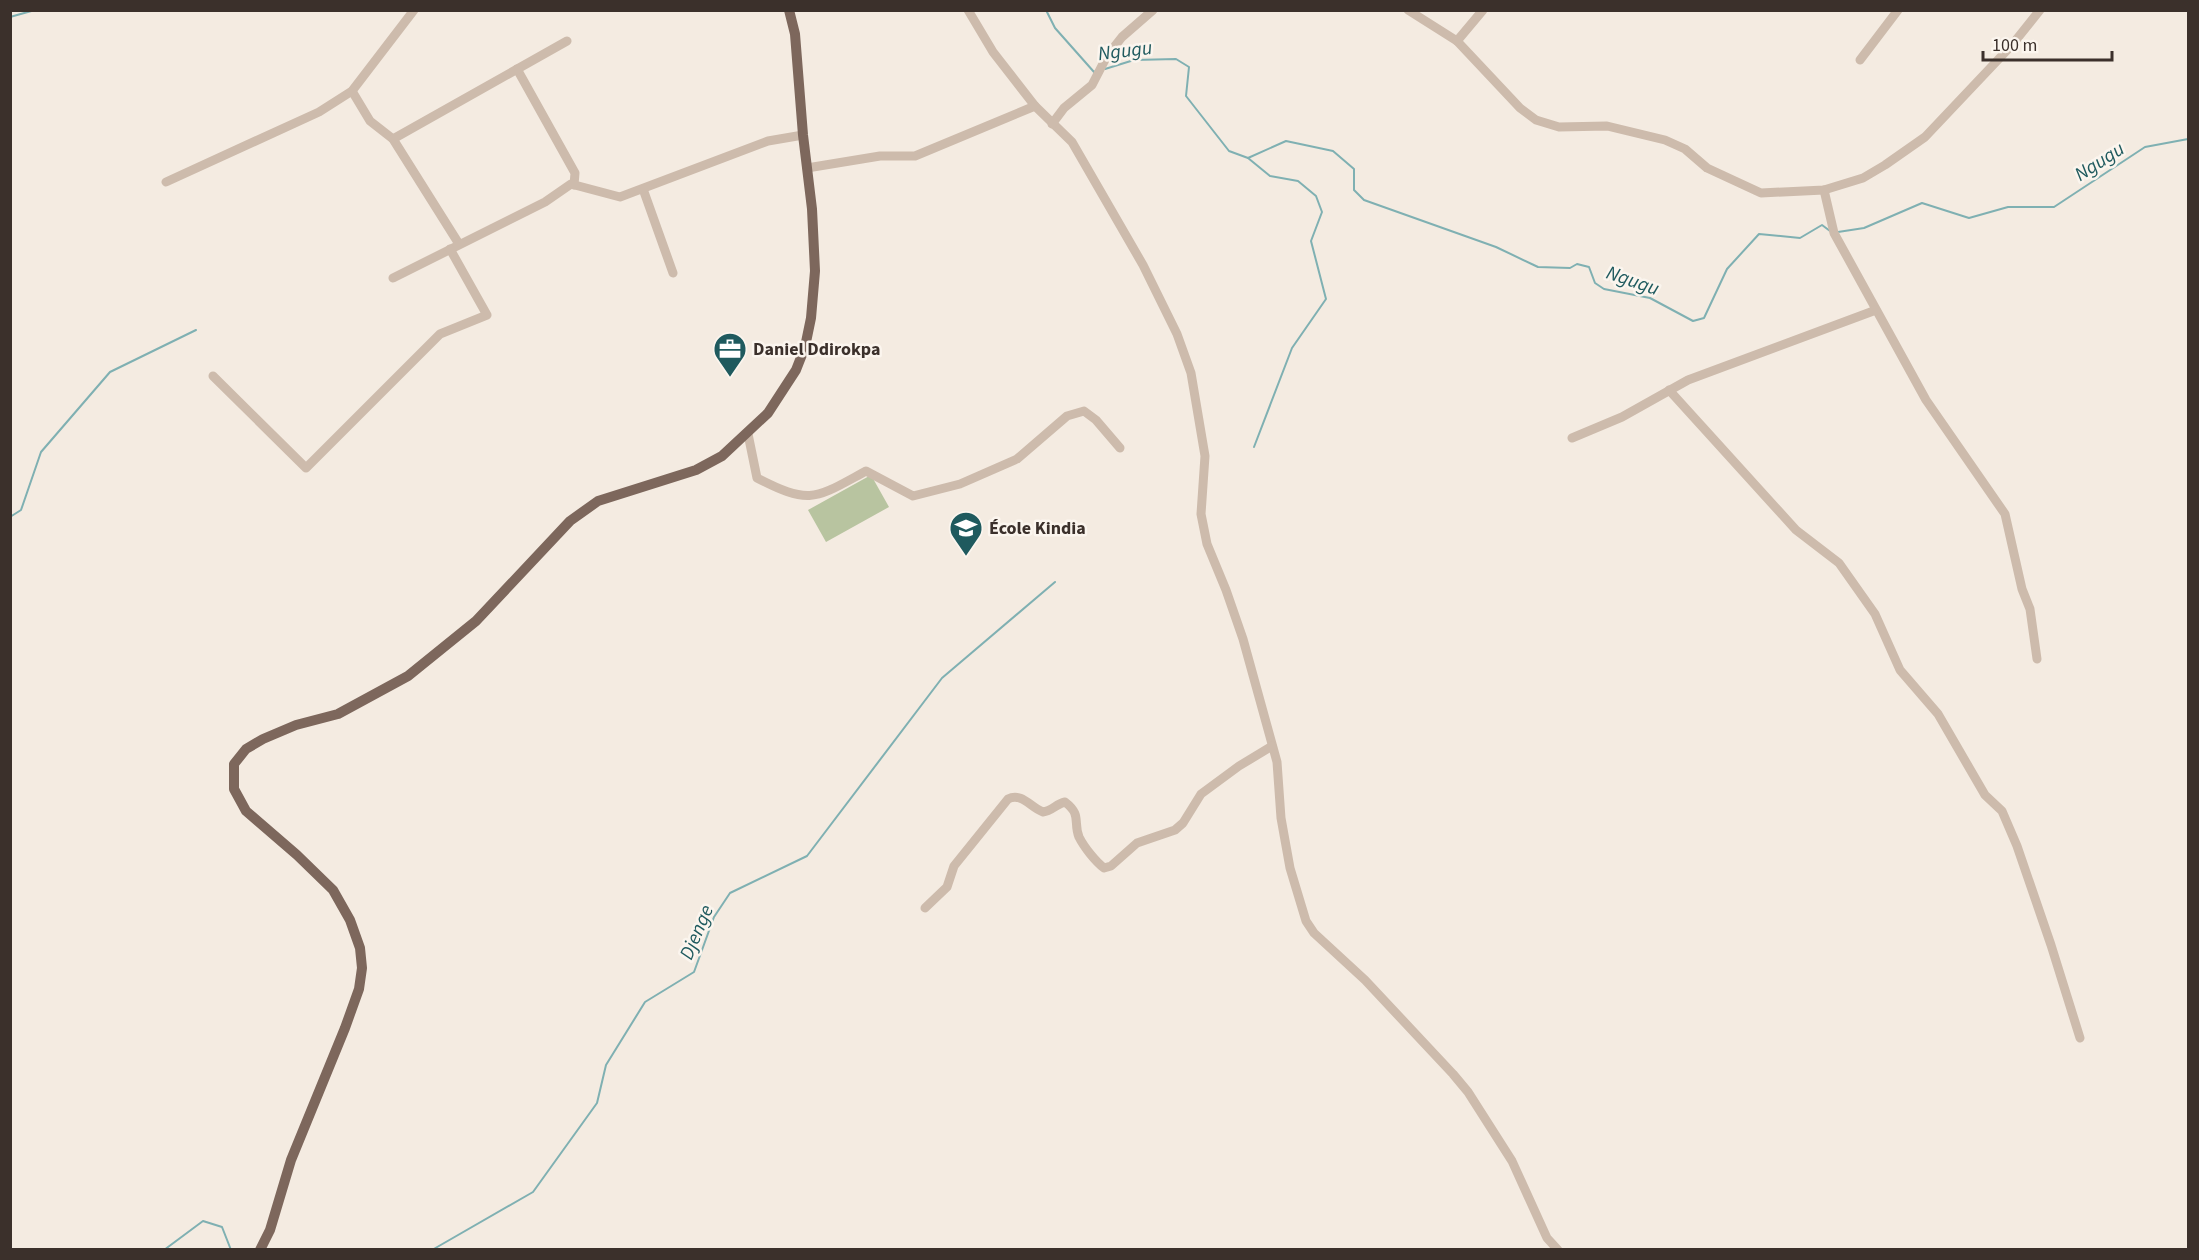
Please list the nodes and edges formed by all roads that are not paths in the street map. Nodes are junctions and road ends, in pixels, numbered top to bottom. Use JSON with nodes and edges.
{"nodes":[{"id":1,"x":414,"y":10,"type":"edge"},
{"id":2,"x":789,"y":10,"type":"edge"},
{"id":3,"x":968,"y":10,"type":"edge"},
{"id":4,"x":1153,"y":10,"type":"edge"},
{"id":5,"x":1408,"y":10,"type":"edge"},
{"id":6,"x":1483,"y":10,"type":"edge"},
{"id":7,"x":1898,"y":10,"type":"edge"},
{"id":8,"x":2040,"y":10,"type":"edge"},
{"id":9,"x":567,"y":41,"type":"dead end"},
{"id":10,"x":1458,"y":41,"type":"junction"},
{"id":11,"x":1860,"y":60,"type":"dead end"},
{"id":12,"x":517,"y":69,"type":"junction"},
{"id":13,"x":352,"y":91,"type":"junction"},
{"id":14,"x":1035,"y":106,"type":"junction"},
{"id":15,"x":1052,"y":124,"type":"junction"},
{"id":16,"x":803,"y":135,"type":"junction"},
{"id":17,"x":393,"y":139,"type":"junction"},
{"id":18,"x":807,"y":168,"type":"junction"},
{"id":19,"x":166,"y":182,"type":"dead end"},
{"id":20,"x":574,"y":185,"type":"junction"},
{"id":21,"x":643,"y":189,"type":"junction"},
{"id":22,"x":1824,"y":190,"type":"junction"},
{"id":23,"x":459,"y":244,"type":"junction"},
{"id":24,"x":450,"y":249,"type":"junction"},
{"id":25,"x":673,"y":273,"type":"dead end"},
{"id":26,"x":393,"y":278,"type":"dead end"},
{"id":27,"x":1876,"y":310,"type":"junction"},
{"id":28,"x":213,"y":376,"type":"dead end"},
{"id":29,"x":1669,"y":390,"type":"junction"},
{"id":30,"x":748,"y":434,"type":"junction"},
{"id":31,"x":1572,"y":438,"type":"dead end"},
{"id":32,"x":1120,"y":448,"type":"dead end"},
{"id":33,"x":2037,"y":659,"type":"dead end"},
{"id":34,"x":1272,"y":746,"type":"junction"},
{"id":35,"x":926,"y":909,"type":"dead end"},
{"id":36,"x":2080,"y":1038,"type":"dead end"},
{"id":37,"x":261,"y":1250,"type":"edge"},
{"id":38,"x":1558,"y":1250,"type":"edge"}],
"edges":[{"from":1,"to":13,"type":"street"},
{"from":2,"to":16,"type":"main road"},
{"from":3,"to":14,"type":"street"},
{"from":4,"to":15,"type":"street"},
{"from":5,"to":10,"type":"street"},
{"from":6,"to":10,"type":"street"},
{"from":7,"to":11,"type":"street"},
{"from":8,"to":22,"type":"street"},
{"from":9,"to":12,"type":"street"},
{"from":10,"to":22,"type":"street"},
{"from":12,"to":17,"type":"street"},
{"from":12,"to":20,"type":"street"},
{"from":13,"to":17,"type":"street"},
{"from":13,"to":19,"type":"street"},
{"from":14,"to":15,"type":"street"},
{"from":14,"to":18,"type":"street"},
{"from":15,"to":34,"type":"street"},
{"from":16,"to":18,"type":"main road"},
{"from":16,"to":21,"type":"street"},
{"from":17,"to":23,"type":"street"},
{"from":18,"to":30,"type":"main road"},
{"from":20,"to":21,"type":"street"},
{"from":20,"to":23,"type":"street"},
{"from":21,"to":25,"type":"street"},
{"from":22,"to":27,"type":"street"},
{"from":23,"to":24,"type":"street"},
{"from":24,"to":26,"type":"street"},
{"from":24,"to":28,"type":"street"},
{"from":27,"to":29,"type":"street"},
{"from":27,"to":33,"type":"street"},
{"from":29,"to":31,"type":"street"},
{"from":29,"to":36,"type":"street"},
{"from":30,"to":32,"type":"street"},
{"from":30,"to":37,"type":"main road"},
{"from":34,"to":35,"type":"street"},
{"from":34,"to":38,"type":"street"}]}
